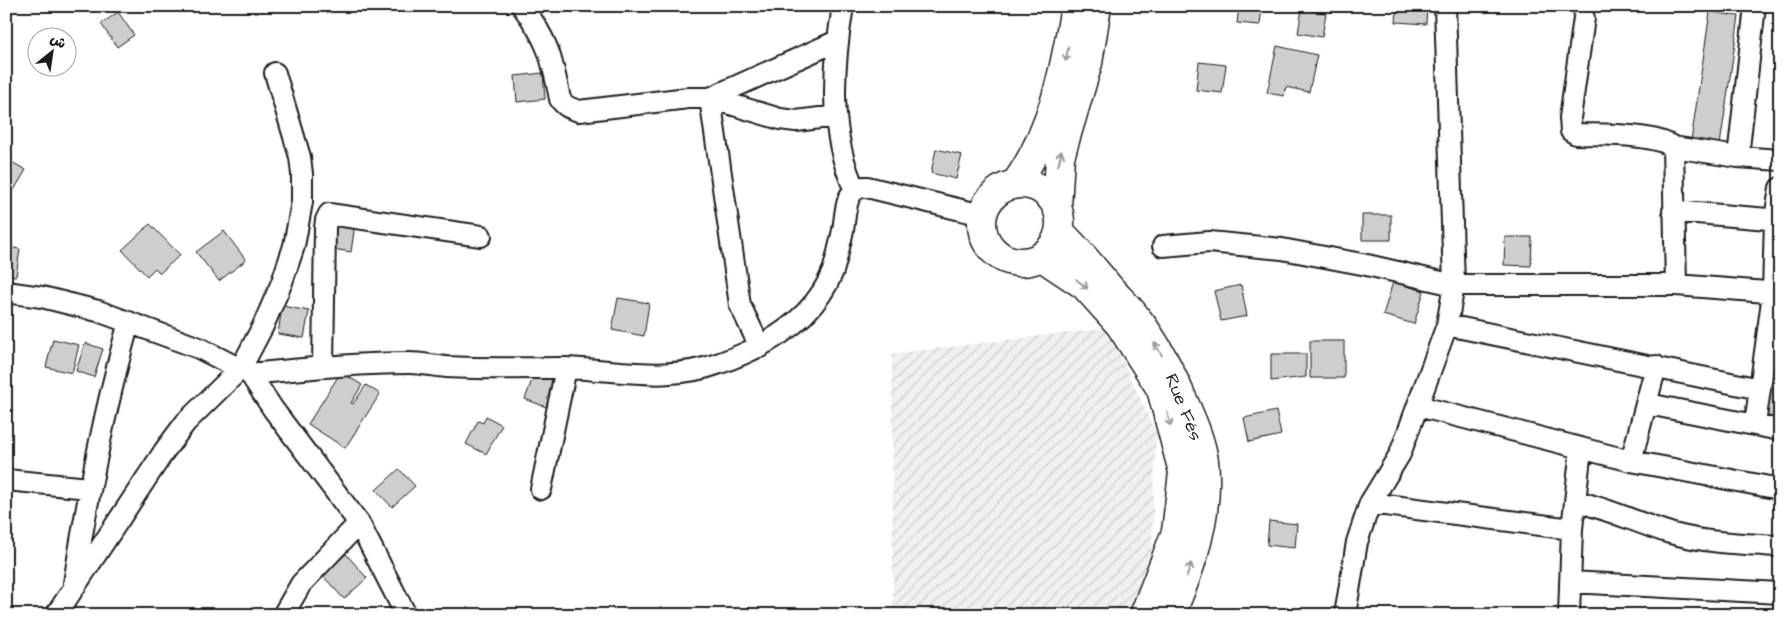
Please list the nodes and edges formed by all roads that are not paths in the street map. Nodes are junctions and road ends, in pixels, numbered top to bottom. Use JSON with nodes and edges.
{"nodes":[{"id":1,"x":522,"y":6,"type":"edge"},
{"id":2,"x":843,"y":6,"type":"edge"},
{"id":3,"x":1075,"y":6,"type":"edge"},
{"id":4,"x":1097,"y":6,"type":"edge"},
{"id":5,"x":1445,"y":6,"type":"edge"},
{"id":6,"x":1755,"y":6,"type":"edge"},
{"id":7,"x":1584,"y":18,"type":"dead end"},
{"id":8,"x":837,"y":41,"type":"junction"},
{"id":9,"x":275,"y":73,"type":"dead end"},
{"id":10,"x":710,"y":98,"type":"junction"},
{"id":11,"x":836,"y":116,"type":"junction"},
{"id":12,"x":1673,"y":147,"type":"junction"},
{"id":13,"x":1738,"y":157,"type":"junction"},
{"id":14,"x":1780,"y":160,"type":"edge"},
{"id":15,"x":1016,"y":183,"type":"junction"},
{"id":16,"x":1780,"y":188,"type":"edge"},
{"id":17,"x":861,"y":189,"type":"junction"},
{"id":18,"x":1673,"y":212,"type":"junction"},
{"id":19,"x":982,"y":215,"type":"junction"},
{"id":20,"x":1059,"y":219,"type":"junction"},
{"id":21,"x":1777,"y":219,"type":"edge"},
{"id":22,"x":481,"y":236,"type":"dead end"},
{"id":23,"x":1163,"y":246,"type":"dead end"},
{"id":24,"x":1042,"y":257,"type":"junction"},
{"id":25,"x":1454,"y":285,"type":"junction"},
{"id":26,"x":1676,"y":285,"type":"junction"},
{"id":27,"x":6,"y":292,"type":"edge"},
{"id":28,"x":1776,"y":293,"type":"edge"},
{"id":29,"x":129,"y":322,"type":"junction"},
{"id":30,"x":1447,"y":324,"type":"junction"},
{"id":31,"x":760,"y":347,"type":"junction"},
{"id":32,"x":1656,"y":366,"type":"junction"},
{"id":33,"x":323,"y":367,"type":"junction"},
{"id":34,"x":566,"y":368,"type":"junction"},
{"id":35,"x":246,"y":371,"type":"junction"},
{"id":36,"x":1760,"y":389,"type":"junction"},
{"id":37,"x":1648,"y":404,"type":"junction"},
{"id":38,"x":1418,"y":406,"type":"junction"},
{"id":39,"x":1755,"y":424,"type":"junction"},
{"id":40,"x":1780,"y":430,"type":"edge"},
{"id":41,"x":1581,"y":448,"type":"junction"},
{"id":42,"x":1631,"y":461,"type":"junction"},
{"id":43,"x":6,"y":480,"type":"edge"},
{"id":44,"x":89,"y":488,"type":"junction"},
{"id":45,"x":541,"y":488,"type":"dead end"},
{"id":46,"x":1780,"y":489,"type":"edge"},
{"id":47,"x":1576,"y":501,"type":"junction"},
{"id":48,"x":1370,"y":503,"type":"junction"},
{"id":49,"x":359,"y":523,"type":"junction"},
{"id":50,"x":1572,"y":529,"type":"junction"},
{"id":51,"x":1780,"y":546,"type":"edge"},
{"id":52,"x":1570,"y":582,"type":"junction"},
{"id":53,"x":73,"y":590,"type":"junction"},
{"id":54,"x":1780,"y":593,"type":"edge"},
{"id":55,"x":56,"y":615,"type":"edge"},
{"id":56,"x":283,"y":615,"type":"edge"},
{"id":57,"x":406,"y":615,"type":"edge"},
{"id":58,"x":1144,"y":615,"type":"edge"},
{"id":59,"x":1170,"y":615,"type":"edge"},
{"id":60,"x":1346,"y":615,"type":"edge"},
{"id":61,"x":1569,"y":615,"type":"edge"}],
"edges":[{"from":1,"to":10,"type":"street"},
{"from":2,"to":8,"type":"street"},
{"from":3,"to":15,"type":"highway","one_way":true},
{"from":20,"to":4,"type":"highway","one_way":true},
{"from":5,"to":25,"type":"street"},
{"from":6,"to":13,"type":"street"},
{"from":7,"to":12,"type":"street"},
{"from":8,"to":10,"type":"street"},
{"from":8,"to":11,"type":"street"},
{"from":9,"to":35,"type":"street"},
{"from":10,"to":11,"type":"street"},
{"from":10,"to":31,"type":"street"},
{"from":11,"to":17,"type":"street"},
{"from":12,"to":13,"type":"street"},
{"from":12,"to":18,"type":"street"},
{"from":13,"to":14,"type":"street"},
{"from":15,"to":19,"type":"highway"},
{"from":15,"to":20,"type":"highway"},
{"from":16,"to":21,"type":"street"},
{"from":17,"to":19,"type":"street"},
{"from":17,"to":31,"type":"street"},
{"from":18,"to":21,"type":"street"},
{"from":18,"to":26,"type":"street"},
{"from":19,"to":24,"type":"highway"},
{"from":20,"to":24,"type":"highway"},
{"from":59,"to":20,"type":"highway","name":"Rue Fés","one_way":true},
{"from":21,"to":28,"type":"street"},
{"from":22,"to":33,"type":"street"},
{"from":23,"to":25,"type":"street"},
{"from":24,"to":58,"type":"highway","name":"Rue Fés","one_way":true},
{"from":25,"to":26,"type":"street"},
{"from":25,"to":30,"type":"street"},
{"from":26,"to":28,"type":"street"},
{"from":27,"to":29,"type":"street"},
{"from":28,"to":36,"type":"street"},
{"from":29,"to":35,"type":"street"},
{"from":29,"to":44,"type":"street"},
{"from":30,"to":32,"type":"street"},
{"from":30,"to":38,"type":"street"},
{"from":31,"to":34,"type":"street"},
{"from":32,"to":36,"type":"street"},
{"from":32,"to":37,"type":"street"},
{"from":33,"to":34,"type":"street"},
{"from":33,"to":35,"type":"street"},
{"from":34,"to":45,"type":"street"},
{"from":35,"to":49,"type":"street"},
{"from":35,"to":53,"type":"street"},
{"from":36,"to":39,"type":"street"},
{"from":37,"to":39,"type":"street"},
{"from":37,"to":42,"type":"street"},
{"from":38,"to":41,"type":"street"},
{"from":38,"to":48,"type":"street"},
{"from":39,"to":40,"type":"street"},
{"from":41,"to":42,"type":"street"},
{"from":41,"to":47,"type":"street"},
{"from":42,"to":46,"type":"street"},
{"from":43,"to":44,"type":"street"},
{"from":44,"to":53,"type":"street"},
{"from":47,"to":50,"type":"street"},
{"from":47,"to":51,"type":"street"},
{"from":48,"to":50,"type":"street"},
{"from":48,"to":60,"type":"street"},
{"from":49,"to":56,"type":"street"},
{"from":49,"to":57,"type":"street"},
{"from":50,"to":52,"type":"street"},
{"from":52,"to":54,"type":"street"},
{"from":52,"to":61,"type":"street"},
{"from":53,"to":55,"type":"street"}]}
